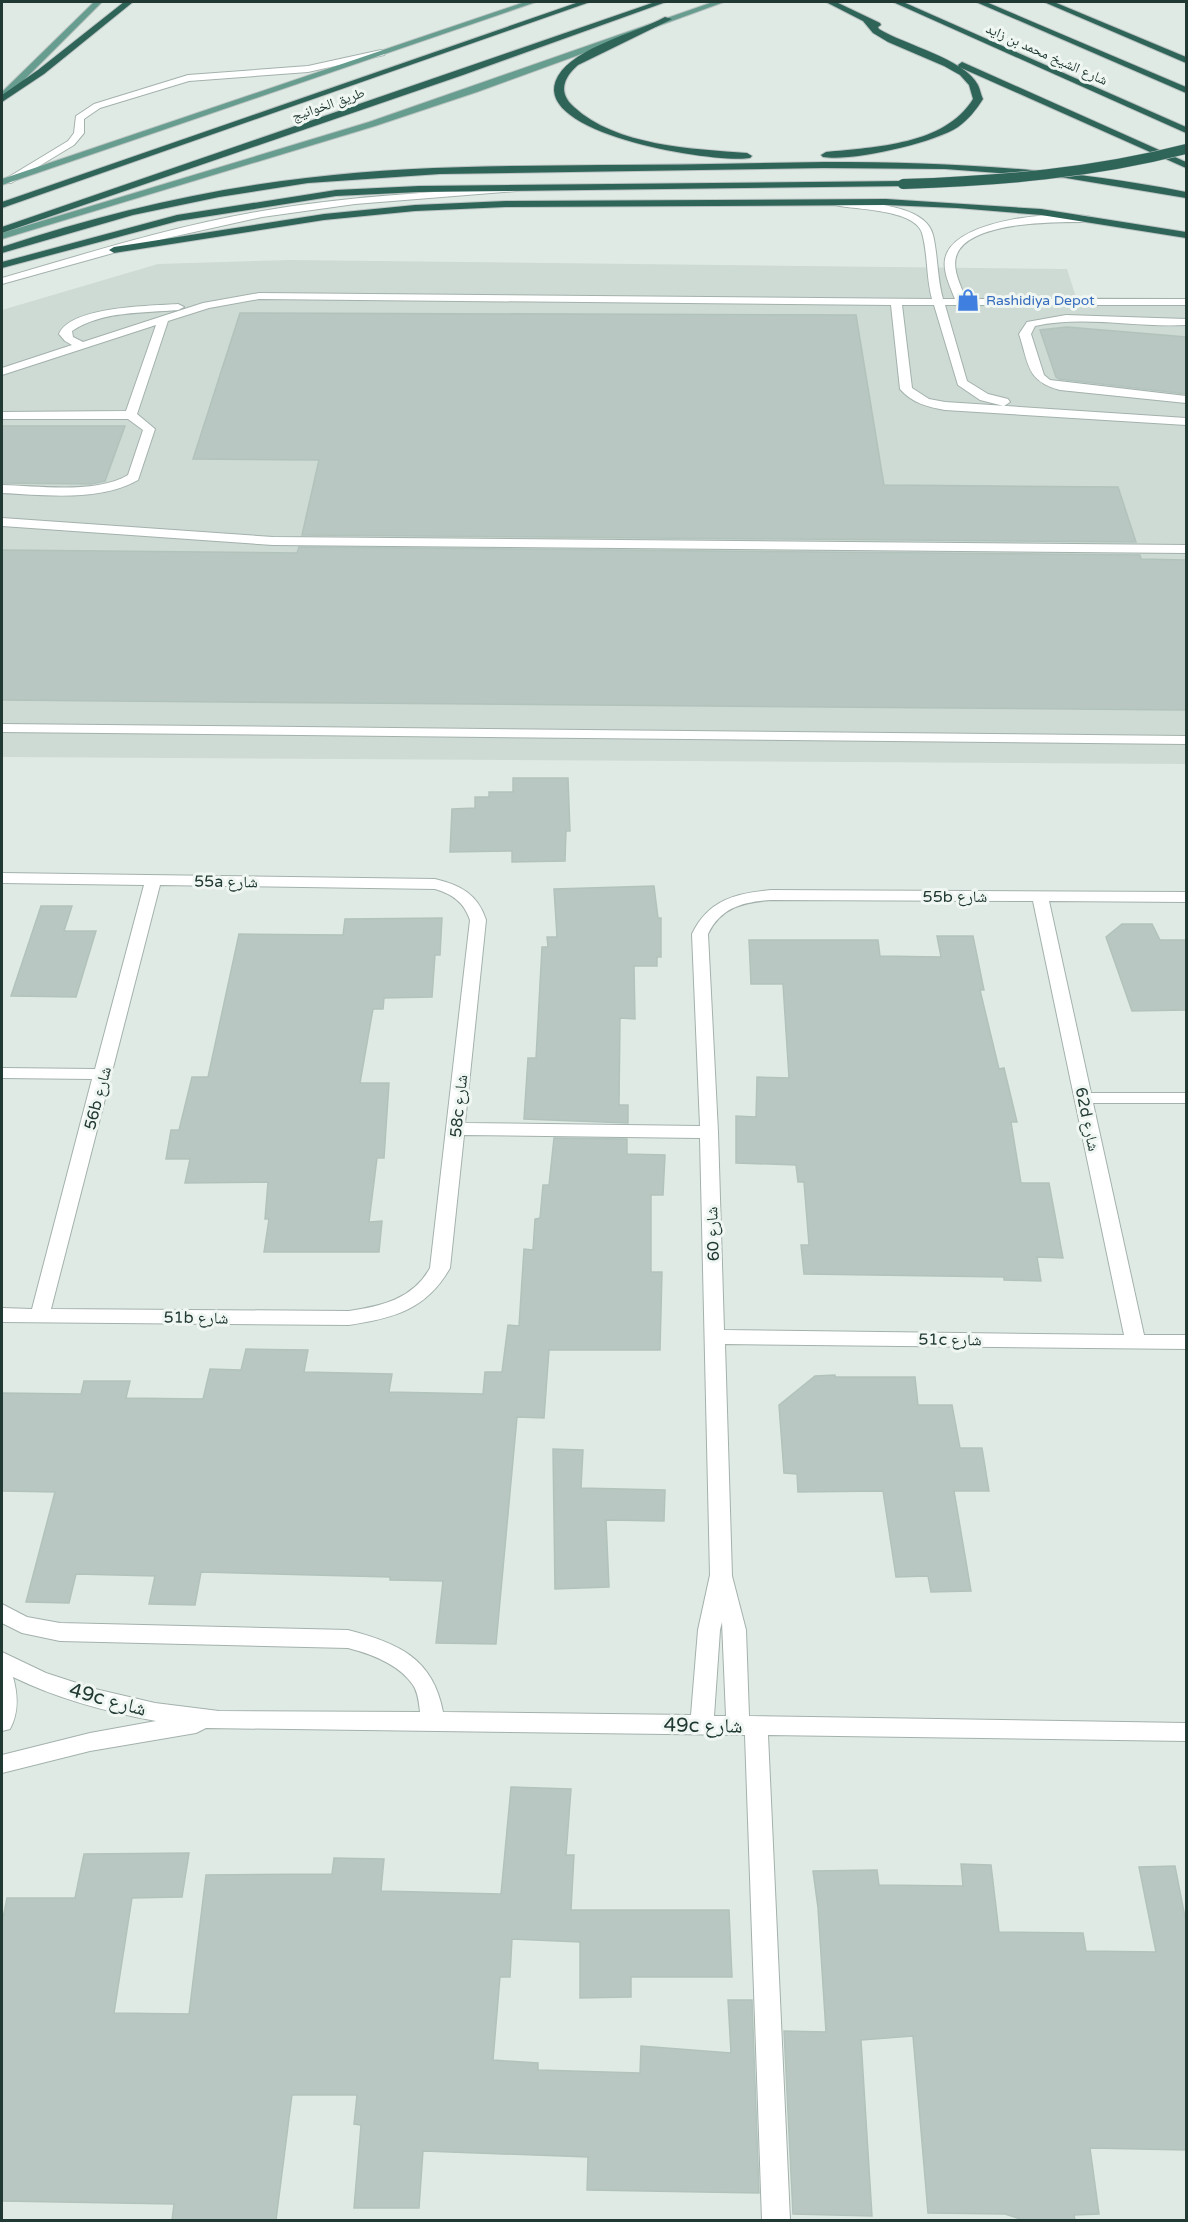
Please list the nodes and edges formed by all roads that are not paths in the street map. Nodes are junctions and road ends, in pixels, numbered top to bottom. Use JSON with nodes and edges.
{"nodes":[{"id":1,"x":98,"y":2,"type":"edge"},
{"id":2,"x":129,"y":2,"type":"edge"},
{"id":3,"x":532,"y":2,"type":"edge"},
{"id":4,"x":586,"y":2,"type":"edge"},
{"id":5,"x":662,"y":2,"type":"edge"},
{"id":6,"x":720,"y":2,"type":"edge"},
{"id":7,"x":830,"y":2,"type":"edge"},
{"id":8,"x":897,"y":2,"type":"edge"},
{"id":9,"x":980,"y":2,"type":"edge"},
{"id":10,"x":1048,"y":2,"type":"edge"},
{"id":11,"x":668,"y":20,"type":"junction"},
{"id":12,"x":866,"y":20,"type":"junction"},
{"id":13,"x":381,"y":53,"type":"junction"},
{"id":14,"x":1186,"y":60,"type":"edge"},
{"id":15,"x":1186,"y":90,"type":"edge"},
{"id":16,"x":2,"y":98,"type":"edge"},
{"id":17,"x":1186,"y":130,"type":"edge"},
{"id":18,"x":1186,"y":149,"type":"edge"},
{"id":19,"x":1186,"y":165,"type":"edge"},
{"id":20,"x":4,"y":182,"type":"edge"},
{"id":21,"x":535,"y":187,"type":"junction"},
{"id":22,"x":1186,"y":195,"type":"edge"},
{"id":23,"x":827,"y":202,"type":"junction"},
{"id":24,"x":2,"y":204,"type":"edge"},
{"id":25,"x":1104,"y":220,"type":"junction"},
{"id":26,"x":2,"y":230,"type":"edge"},
{"id":27,"x":1186,"y":235,"type":"edge"},
{"id":28,"x":2,"y":236,"type":"edge"},
{"id":29,"x":2,"y":250,"type":"edge"},
{"id":30,"x":114,"y":250,"type":"junction"},
{"id":31,"x":930,"y":262,"type":"junction"},
{"id":32,"x":951,"y":262,"type":"junction"},
{"id":33,"x":2,"y":265,"type":"edge"},
{"id":34,"x":2,"y":281,"type":"edge"},
{"id":35,"x":896,"y":302,"type":"junction"},
{"id":36,"x":939,"y":302,"type":"junction"},
{"id":37,"x":962,"y":302,"type":"junction"},
{"id":38,"x":1065,"y":302,"type":"junction"},
{"id":39,"x":1186,"y":302,"type":"edge"},
{"id":40,"x":207,"y":305,"type":"junction"},
{"id":41,"x":164,"y":318,"type":"junction"},
{"id":42,"x":1075,"y":319,"type":"junction"},
{"id":43,"x":1186,"y":322,"type":"edge"},
{"id":44,"x":82,"y":346,"type":"junction"},
{"id":45,"x":2,"y":372,"type":"edge"},
{"id":46,"x":966,"y":388,"type":"junction"},
{"id":47,"x":916,"y":398,"type":"junction"},
{"id":48,"x":1186,"y":400,"type":"edge"},
{"id":49,"x":1047,"y":411,"type":"junction"},
{"id":50,"x":131,"y":415,"type":"junction"},
{"id":51,"x":2,"y":416,"type":"edge"},
{"id":52,"x":1186,"y":422,"type":"edge"},
{"id":53,"x":2,"y":489,"type":"edge"},
{"id":54,"x":2,"y":522,"type":"edge"},
{"id":55,"x":1186,"y":549,"type":"edge"},
{"id":56,"x":2,"y":728,"type":"edge"},
{"id":57,"x":1186,"y":740,"type":"edge"},
{"id":58,"x":2,"y":878,"type":"edge"},
{"id":59,"x":153,"y":880,"type":"junction"},
{"id":60,"x":450,"y":888,"type":"joint"},
{"id":61,"x":1040,"y":897,"type":"junction"},
{"id":62,"x":1186,"y":897,"type":"edge"},
{"id":63,"x":725,"y":904,"type":"joint"},
{"id":64,"x":2,"y":1073,"type":"edge"},
{"id":65,"x":103,"y":1074,"type":"junction"},
{"id":66,"x":1083,"y":1098,"type":"junction"},
{"id":67,"x":1186,"y":1098,"type":"edge"},
{"id":68,"x":455,"y":1129,"type":"junction"},
{"id":69,"x":709,"y":1132,"type":"junction"},
{"id":70,"x":390,"y":1310,"type":"joint"},
{"id":71,"x":2,"y":1315,"type":"edge"},
{"id":72,"x":40,"y":1315,"type":"junction"},
{"id":73,"x":714,"y":1337,"type":"junction"},
{"id":74,"x":1135,"y":1341,"type":"junction"},
{"id":75,"x":1186,"y":1342,"type":"edge"},
{"id":76,"x":721,"y":1575,"type":"junction"},
{"id":77,"x":2,"y":1613,"type":"edge"},
{"id":78,"x":2,"y":1661,"type":"edge"},
{"id":79,"x":2,"y":1677,"type":"edge"},
{"id":80,"x":219,"y":1720,"type":"junction"},
{"id":81,"x":434,"y":1721,"type":"junction"},
{"id":82,"x":2,"y":1722,"type":"edge"},
{"id":83,"x":702,"y":1725,"type":"junction"},
{"id":84,"x":747,"y":1725,"type":"junction"},
{"id":85,"x":1186,"y":1732,"type":"edge"},
{"id":86,"x":2,"y":1764,"type":"edge"},
{"id":87,"x":776,"y":2220,"type":"edge"}],
"edges":[{"from":1,"to":16,"type":"main road"},
{"from":2,"to":16,"type":"highway"},
{"from":3,"to":13,"type":"main road"},
{"from":4,"to":24,"type":"highway","name":"طريق الخوانيج"},
{"from":5,"to":26,"type":"highway","name":"طريق الخوانيج"},
{"from":6,"to":11,"type":"main road"},
{"from":7,"to":12,"type":"highway"},
{"from":8,"to":17,"type":"highway","name":"شارع الشيخ محمد بن زايد"},
{"from":9,"to":15,"type":"highway","name":"شارع الشيخ محمد بن زايد"},
{"from":10,"to":14,"type":"highway"},
{"from":11,"to":12,"type":"highway"},
{"from":11,"to":28,"type":"main road"},
{"from":12,"to":19,"type":"highway"},
{"from":13,"to":20,"type":"main road"},
{"from":13,"to":20,"type":"street"},
{"from":18,"to":21,"type":"highway","bridge":true},
{"from":21,"to":30,"type":"street"},
{"from":21,"to":33,"type":"highway"},
{"from":22,"to":29,"type":"highway"},
{"from":23,"to":25,"type":"highway"},
{"from":23,"to":30,"type":"highway"},
{"from":23,"to":31,"type":"street"},
{"from":25,"to":27,"type":"highway"},
{"from":25,"to":32,"type":"street"},
{"from":30,"to":34,"type":"street"},
{"from":31,"to":32,"type":"street"},
{"from":31,"to":36,"type":"street"},
{"from":32,"to":37,"type":"street"},
{"from":35,"to":36,"type":"street"},
{"from":35,"to":40,"type":"street"},
{"from":35,"to":47,"type":"street"},
{"from":36,"to":37,"type":"street"},
{"from":36,"to":46,"type":"street"},
{"from":37,"to":38,"type":"street"},
{"from":38,"to":39,"type":"street"},
{"from":38,"to":42,"type":"street"},
{"from":40,"to":41,"type":"street"},
{"from":40,"to":44,"type":"street"},
{"from":41,"to":44,"type":"street"},
{"from":41,"to":50,"type":"street"},
{"from":42,"to":43,"type":"street"},
{"from":42,"to":48,"type":"street"},
{"from":44,"to":45,"type":"street"},
{"from":46,"to":47,"type":"street"},
{"from":46,"to":49,"type":"street"},
{"from":47,"to":49,"type":"street"},
{"from":49,"to":52,"type":"street"},
{"from":50,"to":51,"type":"street"},
{"from":50,"to":53,"type":"street"},
{"from":54,"to":55,"type":"street"},
{"from":56,"to":57,"type":"street"},
{"from":58,"to":59,"type":"street","name":"55a شارع"},
{"from":59,"to":60,"type":"street","name":"55a شارع"},
{"from":59,"to":65,"type":"street","name":"56b شارع"},
{"from":60,"to":68,"type":"street","name":"58c شارع"},
{"from":61,"to":62,"type":"street","name":"55b شارع"},
{"from":61,"to":63,"type":"street","name":"55b شارع"},
{"from":61,"to":66,"type":"street","name":"62d شارع"},
{"from":63,"to":69,"type":"street","name":"شارع 60"},
{"from":64,"to":65,"type":"street"},
{"from":65,"to":72,"type":"street","name":"56b شارع"},
{"from":66,"to":67,"type":"street"},
{"from":66,"to":74,"type":"street","name":"62d شارع"},
{"from":68,"to":69,"type":"street"},
{"from":68,"to":70,"type":"street","name":"58c شارع"},
{"from":69,"to":73,"type":"street","name":"شارع 60"},
{"from":70,"to":72,"type":"street","name":"51b شارع"},
{"from":71,"to":72,"type":"street","name":"51b شارع"},
{"from":73,"to":74,"type":"street","name":"51c شارع"},
{"from":73,"to":76,"type":"street","name":"شارع 60"},
{"from":74,"to":75,"type":"street","name":"51c شارع"},
{"from":76,"to":83,"type":"street","name":"شارع 60"},
{"from":76,"to":84,"type":"street","name":"شارع 60"},
{"from":77,"to":81,"type":"street"},
{"from":78,"to":80,"type":"street","name":"49c شارع"},
{"from":79,"to":82,"type":"street"},
{"from":80,"to":81,"type":"street","name":"49c شارع"},
{"from":80,"to":86,"type":"street","name":"49c شارع"},
{"from":81,"to":83,"type":"street","name":"49c شارع"},
{"from":83,"to":84,"type":"street","name":"49c شارع"},
{"from":84,"to":85,"type":"street","name":"49c شارع"},
{"from":84,"to":87,"type":"street","name":"شارع 60"}]}
